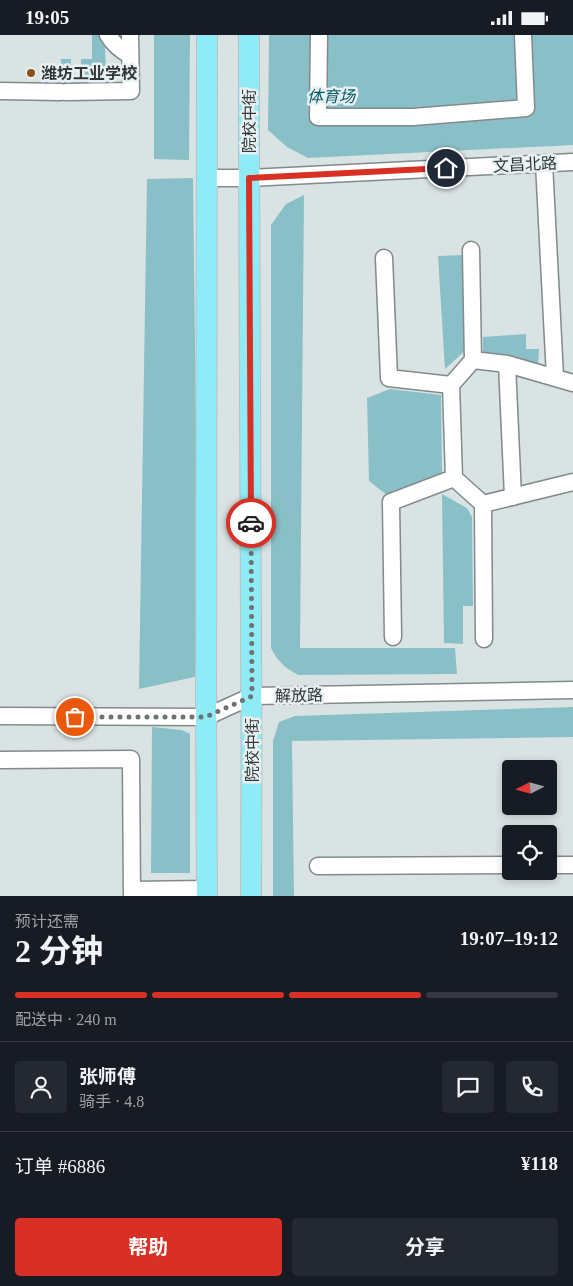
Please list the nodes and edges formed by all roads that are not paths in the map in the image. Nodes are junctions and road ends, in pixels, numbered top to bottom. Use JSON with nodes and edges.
{"nodes":[{"id":1,"x":108,"y":35,"type":"edge"},
{"id":2,"x":130,"y":35,"type":"edge"},
{"id":3,"x":207,"y":35,"type":"edge"},
{"id":4,"x":249,"y":35,"type":"edge"},
{"id":5,"x":319,"y":35,"type":"edge"},
{"id":6,"x":523,"y":35,"type":"edge"},
{"id":7,"x":130,"y":55,"type":"junction"},
{"id":8,"x":0,"y":91,"type":"edge"},
{"id":9,"x":573,"y":162,"type":"edge"},
{"id":10,"x":544,"y":163,"type":"junction"},
{"id":11,"x":207,"y":178,"type":"junction"},
{"id":12,"x":249,"y":178,"type":"junction"},
{"id":13,"x":471,"y":250,"type":"dead end"},
{"id":14,"x":384,"y":258,"type":"dead end"},
{"id":15,"x":473,"y":360,"type":"junction"},
{"id":16,"x":507,"y":364,"type":"junction"},
{"id":17,"x":555,"y":377,"type":"junction"},
{"id":18,"x":573,"y":383,"type":"edge"},
{"id":19,"x":452,"y":385,"type":"junction"},
{"id":20,"x":454,"y":478,"type":"junction"},
{"id":21,"x":573,"y":482,"type":"edge"},
{"id":22,"x":513,"y":497,"type":"junction"},
{"id":23,"x":483,"y":504,"type":"junction"},
{"id":24,"x":393,"y":637,"type":"dead end"},
{"id":25,"x":484,"y":639,"type":"dead end"},
{"id":26,"x":573,"y":690,"type":"edge"},
{"id":27,"x":252,"y":696,"type":"junction"},
{"id":28,"x":0,"y":716,"type":"edge"},
{"id":29,"x":206,"y":717,"type":"junction"},
{"id":30,"x":0,"y":760,"type":"edge"},
{"id":31,"x":502,"y":865,"type":"edge"},
{"id":32,"x":557,"y":865,"type":"edge"},
{"id":33,"x":573,"y":865,"type":"edge"},
{"id":34,"x":318,"y":866,"type":"dead end"},
{"id":35,"x":207,"y":892,"type":"edge"},
{"id":36,"x":132,"y":893,"type":"edge"},
{"id":37,"x":251,"y":896,"type":"edge"}],
"edges":[{"from":1,"to":7,"type":"street"},
{"from":2,"to":7,"type":"street"},
{"from":3,"to":11,"type":"main road"},
{"from":4,"to":12,"type":"main road","name":"院校中街"},
{"from":5,"to":6,"type":"street"},
{"from":7,"to":8,"type":"street"},
{"from":9,"to":10,"type":"street","name":"文昌北路"},
{"from":10,"to":12,"type":"street","name":"文昌北路"},
{"from":10,"to":17,"type":"street"},
{"from":11,"to":12,"type":"street","name":"文昌北路"},
{"from":11,"to":29,"type":"main road"},
{"from":12,"to":27,"type":"main road","name":"院校中街"},
{"from":13,"to":15,"type":"street"},
{"from":14,"to":19,"type":"street"},
{"from":15,"to":16,"type":"street"},
{"from":15,"to":19,"type":"street"},
{"from":16,"to":17,"type":"street"},
{"from":16,"to":22,"type":"street"},
{"from":17,"to":18,"type":"street"},
{"from":19,"to":20,"type":"street"},
{"from":20,"to":23,"type":"street"},
{"from":20,"to":24,"type":"street"},
{"from":21,"to":22,"type":"street"},
{"from":22,"to":23,"type":"street"},
{"from":23,"to":25,"type":"street"},
{"from":26,"to":27,"type":"street","name":"解放路"},
{"from":27,"to":29,"type":"street","name":"解放路"},
{"from":27,"to":37,"type":"main road","name":"院校中街"},
{"from":28,"to":29,"type":"street","name":"解放路"},
{"from":29,"to":35,"type":"main road"},
{"from":30,"to":36,"type":"street"},
{"from":31,"to":34,"type":"street"},
{"from":32,"to":33,"type":"street"},
{"from":35,"to":36,"type":"street"}]}
